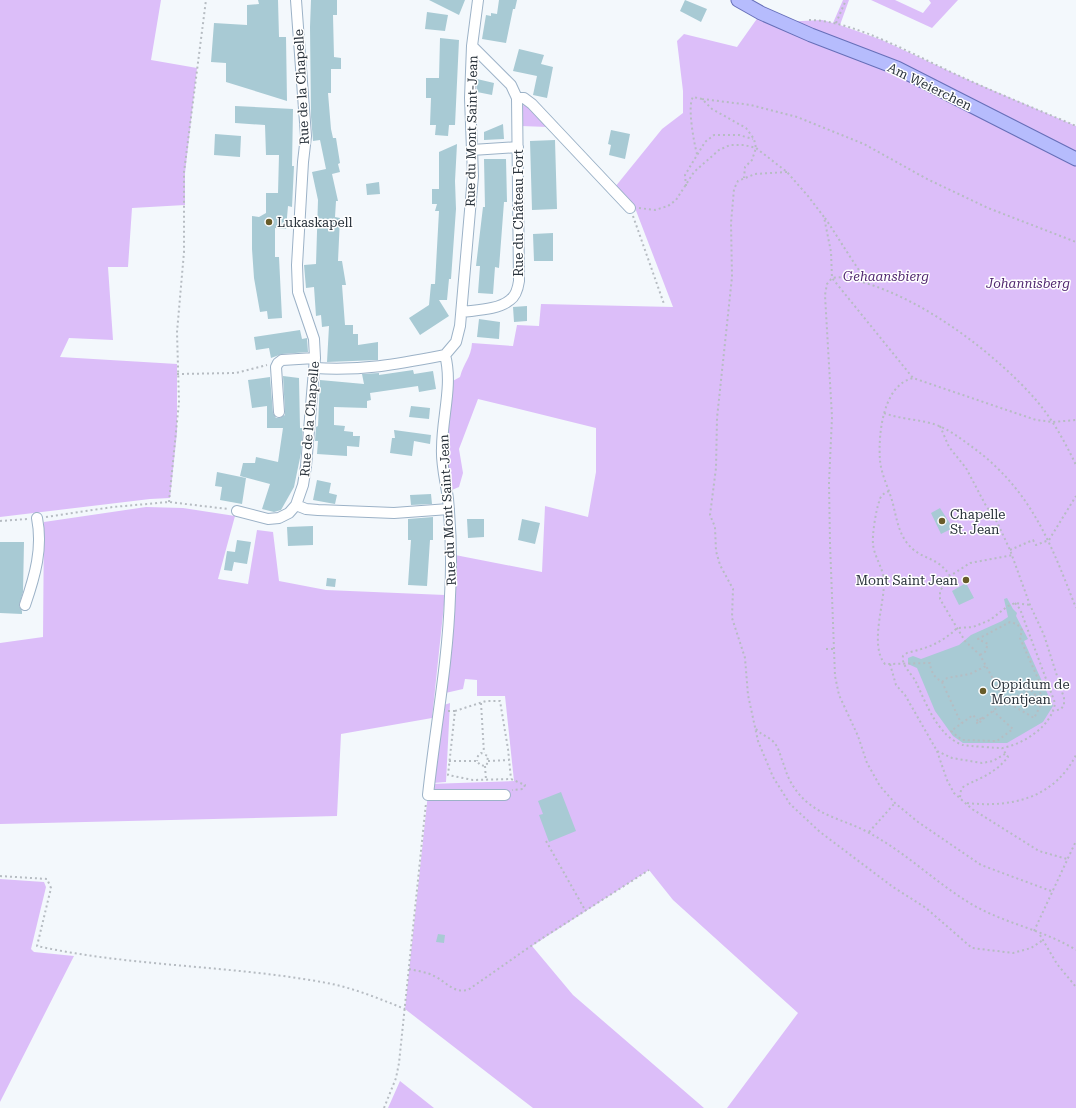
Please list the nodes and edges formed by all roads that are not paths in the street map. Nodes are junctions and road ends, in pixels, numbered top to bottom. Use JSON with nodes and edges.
{"nodes":[{"id":1,"x":296,"y":0,"type":"edge"},
{"id":2,"x":478,"y":0,"type":"edge"},
{"id":3,"x":738,"y":0,"type":"edge"},
{"id":4,"x":472,"y":46,"type":"junction"},
{"id":5,"x":517,"y":98,"type":"junction"},
{"id":6,"x":518,"y":147,"type":"junction"},
{"id":7,"x":472,"y":150,"type":"junction"},
{"id":8,"x":1076,"y":159,"type":"edge"},
{"id":9,"x":630,"y":208,"type":"road end"},
{"id":10,"x":462,"y":312,"type":"junction"},
{"id":11,"x":445,"y":355,"type":"junction"},
{"id":12,"x":315,"y":363,"type":"junction"},
{"id":13,"x":279,"y":412,"type":"dead end"},
{"id":14,"x":296,"y":505,"type":"junction"},
{"id":15,"x":449,"y":509,"type":"junction"},
{"id":16,"x":237,"y":511,"type":"road end"},
{"id":17,"x":37,"y":518,"type":"road end"},
{"id":18,"x":25,"y":605,"type":"dead end"},
{"id":19,"x":505,"y":795,"type":"dead end"}],
"edges":[{"from":1,"to":12,"type":"street","name":"Rue de la Chapelle"},
{"from":2,"to":4,"type":"street","name":"Rue du Mont Saint-Jean"},
{"from":3,"to":8,"type":"main road","name":"Am Weierchen"},
{"from":4,"to":5,"type":"street","name":"Rue du Château Fort"},
{"from":4,"to":7,"type":"street","name":"Rue du Mont Saint-Jean"},
{"from":5,"to":6,"type":"street","name":"Rue du Château Fort"},
{"from":5,"to":9,"type":"street"},
{"from":6,"to":7,"type":"street"},
{"from":6,"to":10,"type":"street","name":"Rue du Château Fort"},
{"from":7,"to":10,"type":"street","name":"Rue du Mont Saint-Jean"},
{"from":10,"to":11,"type":"street","name":"Rue du Mont Saint-Jean"},
{"from":11,"to":12,"type":"street"},
{"from":11,"to":15,"type":"street","name":"Rue du Mont Saint-Jean"},
{"from":12,"to":13,"type":"street"},
{"from":12,"to":14,"type":"street","name":"Rue de la Chapelle"},
{"from":14,"to":15,"type":"street"},
{"from":14,"to":16,"type":"street"},
{"from":15,"to":19,"type":"street","name":"Rue du Mont Saint-Jean"},
{"from":17,"to":18,"type":"street"}]}
